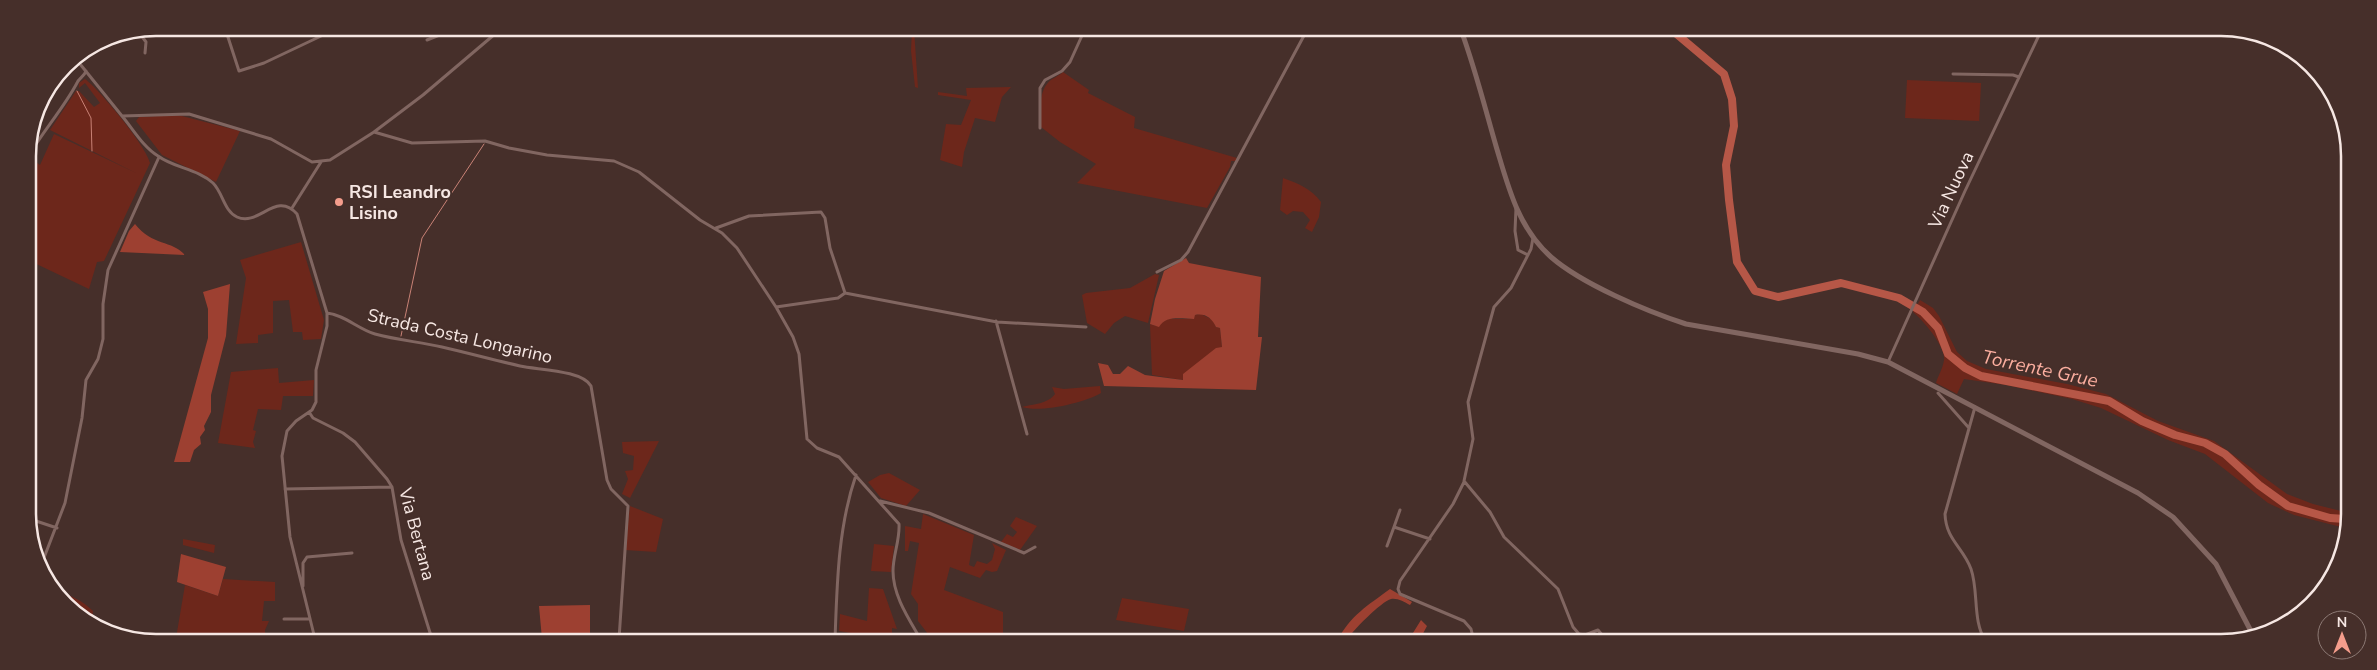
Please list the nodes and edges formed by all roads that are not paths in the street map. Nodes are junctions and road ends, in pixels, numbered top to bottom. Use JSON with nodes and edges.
{"nodes":[{"id":1,"x":228,"y":36,"type":"edge"},
{"id":2,"x":319,"y":36,"type":"edge"},
{"id":3,"x":437,"y":36,"type":"edge"},
{"id":4,"x":492,"y":36,"type":"edge"},
{"id":5,"x":1082,"y":36,"type":"edge"},
{"id":6,"x":1305,"y":36,"type":"edge"},
{"id":7,"x":1462,"y":36,"type":"edge"},
{"id":8,"x":2039,"y":36,"type":"edge"},
{"id":9,"x":142,"y":37,"type":"edge"},
{"id":10,"x":427,"y":40,"type":"dead end"},
{"id":11,"x":145,"y":53,"type":"dead end"},
{"id":12,"x":81,"y":62,"type":"edge"},
{"id":13,"x":81,"y":62,"type":"edge"},
{"id":14,"x":86,"y":70,"type":"junction"},
{"id":15,"x":1953,"y":74,"type":"dead end"},
{"id":16,"x":2019,"y":77,"type":"junction"},
{"id":17,"x":122,"y":116,"type":"junction"},
{"id":18,"x":1040,"y":128,"type":"dead end"},
{"id":19,"x":374,"y":132,"type":"junction"},
{"id":20,"x":37,"y":143,"type":"edge"},
{"id":21,"x":159,"y":157,"type":"junction"},
{"id":22,"x":322,"y":162,"type":"junction"},
{"id":23,"x":1516,"y":207,"type":"junction"},
{"id":24,"x":292,"y":208,"type":"junction"},
{"id":25,"x":715,"y":228,"type":"junction"},
{"id":26,"x":1533,"y":238,"type":"junction"},
{"id":27,"x":1528,"y":255,"type":"junction"},
{"id":28,"x":1157,"y":272,"type":"dead end"},
{"id":29,"x":845,"y":292,"type":"junction"},
{"id":30,"x":776,"y":307,"type":"junction"},
{"id":31,"x":327,"y":313,"type":"junction"},
{"id":32,"x":996,"y":322,"type":"junction"},
{"id":33,"x":1086,"y":327,"type":"dead end"},
{"id":34,"x":1888,"y":362,"type":"junction"},
{"id":35,"x":1938,"y":393,"type":"dead end"},
{"id":36,"x":1975,"y":407,"type":"junction"},
{"id":37,"x":309,"y":412,"type":"junction"},
{"id":38,"x":1969,"y":428,"type":"junction"},
{"id":39,"x":1027,"y":434,"type":"dead end"},
{"id":40,"x":856,"y":475,"type":"junction"},
{"id":41,"x":1464,"y":481,"type":"junction"},
{"id":42,"x":285,"y":488,"type":"junction"},
{"id":43,"x":392,"y":488,"type":"junction"},
{"id":44,"x":879,"y":501,"type":"junction"},
{"id":45,"x":1400,"y":510,"type":"dead end"},
{"id":46,"x":36,"y":521,"type":"edge"},
{"id":47,"x":1394,"y":527,"type":"junction"},
{"id":48,"x":57,"y":528,"type":"junction"},
{"id":49,"x":1430,"y":539,"type":"junction"},
{"id":50,"x":1035,"y":546,"type":"dead end"},
{"id":51,"x":1388,"y":546,"type":"dead end"},
{"id":52,"x":352,"y":553,"type":"dead end"},
{"id":53,"x":44,"y":558,"type":"edge"},
{"id":54,"x":302,"y":589,"type":"junction"},
{"id":55,"x":284,"y":619,"type":"dead end"},
{"id":56,"x":309,"y":620,"type":"junction"},
{"id":57,"x":2250,"y":630,"type":"edge"},
{"id":58,"x":1472,"y":633,"type":"edge"},
{"id":59,"x":1579,"y":633,"type":"edge"},
{"id":60,"x":1589,"y":633,"type":"edge"},
{"id":61,"x":1601,"y":633,"type":"edge"},
{"id":62,"x":1983,"y":633,"type":"edge"},
{"id":63,"x":313,"y":634,"type":"edge"},
{"id":64,"x":430,"y":634,"type":"edge"},
{"id":65,"x":619,"y":634,"type":"edge"},
{"id":66,"x":835,"y":634,"type":"edge"},
{"id":67,"x":917,"y":634,"type":"edge"}],
"edges":[{"from":1,"to":2,"type":"street"},
{"from":3,"to":10,"type":"street"},
{"from":4,"to":19,"type":"street"},
{"from":5,"to":18,"type":"street"},
{"from":6,"to":28,"type":"street"},
{"from":7,"to":23,"type":"main road"},
{"from":8,"to":16,"type":"street","name":"Via Nuova"},
{"from":9,"to":11,"type":"street"},
{"from":12,"to":14,"type":"street"},
{"from":13,"to":14,"type":"street"},
{"from":14,"to":17,"type":"street"},
{"from":14,"to":20,"type":"street"},
{"from":15,"to":16,"type":"street"},
{"from":16,"to":34,"type":"street","name":"Via Nuova"},
{"from":17,"to":21,"type":"street"},
{"from":17,"to":22,"type":"street"},
{"from":19,"to":22,"type":"street"},
{"from":19,"to":25,"type":"street"},
{"from":21,"to":24,"type":"street"},
{"from":21,"to":48,"type":"street"},
{"from":22,"to":24,"type":"street"},
{"from":23,"to":26,"type":"main road"},
{"from":23,"to":27,"type":"street"},
{"from":24,"to":31,"type":"street"},
{"from":25,"to":29,"type":"street"},
{"from":25,"to":30,"type":"street"},
{"from":26,"to":27,"type":"street"},
{"from":26,"to":34,"type":"main road"},
{"from":27,"to":41,"type":"street"},
{"from":29,"to":30,"type":"street"},
{"from":29,"to":32,"type":"street"},
{"from":30,"to":40,"type":"street"},
{"from":31,"to":37,"type":"street"},
{"from":31,"to":65,"type":"street","name":"Strada Costa Longarino"},
{"from":32,"to":33,"type":"street"},
{"from":32,"to":39,"type":"street"},
{"from":34,"to":36,"type":"main road"},
{"from":35,"to":38,"type":"street"},
{"from":36,"to":38,"type":"street"},
{"from":36,"to":57,"type":"main road"},
{"from":37,"to":42,"type":"street"},
{"from":37,"to":43,"type":"street","name":"Via Bertana"},
{"from":38,"to":62,"type":"street"},
{"from":40,"to":44,"type":"street"},
{"from":40,"to":66,"type":"street"},
{"from":41,"to":49,"type":"street"},
{"from":41,"to":59,"type":"street"},
{"from":42,"to":43,"type":"street"},
{"from":42,"to":54,"type":"street"},
{"from":43,"to":64,"type":"street","name":"Via Bertana"},
{"from":44,"to":50,"type":"street"},
{"from":44,"to":67,"type":"street"},
{"from":45,"to":47,"type":"street"},
{"from":46,"to":48,"type":"street"},
{"from":47,"to":49,"type":"street"},
{"from":47,"to":51,"type":"street"},
{"from":48,"to":53,"type":"street"},
{"from":49,"to":58,"type":"street"},
{"from":52,"to":54,"type":"street"},
{"from":54,"to":56,"type":"street"},
{"from":55,"to":56,"type":"street"},
{"from":56,"to":63,"type":"street"},
{"from":60,"to":61,"type":"street"}]}
